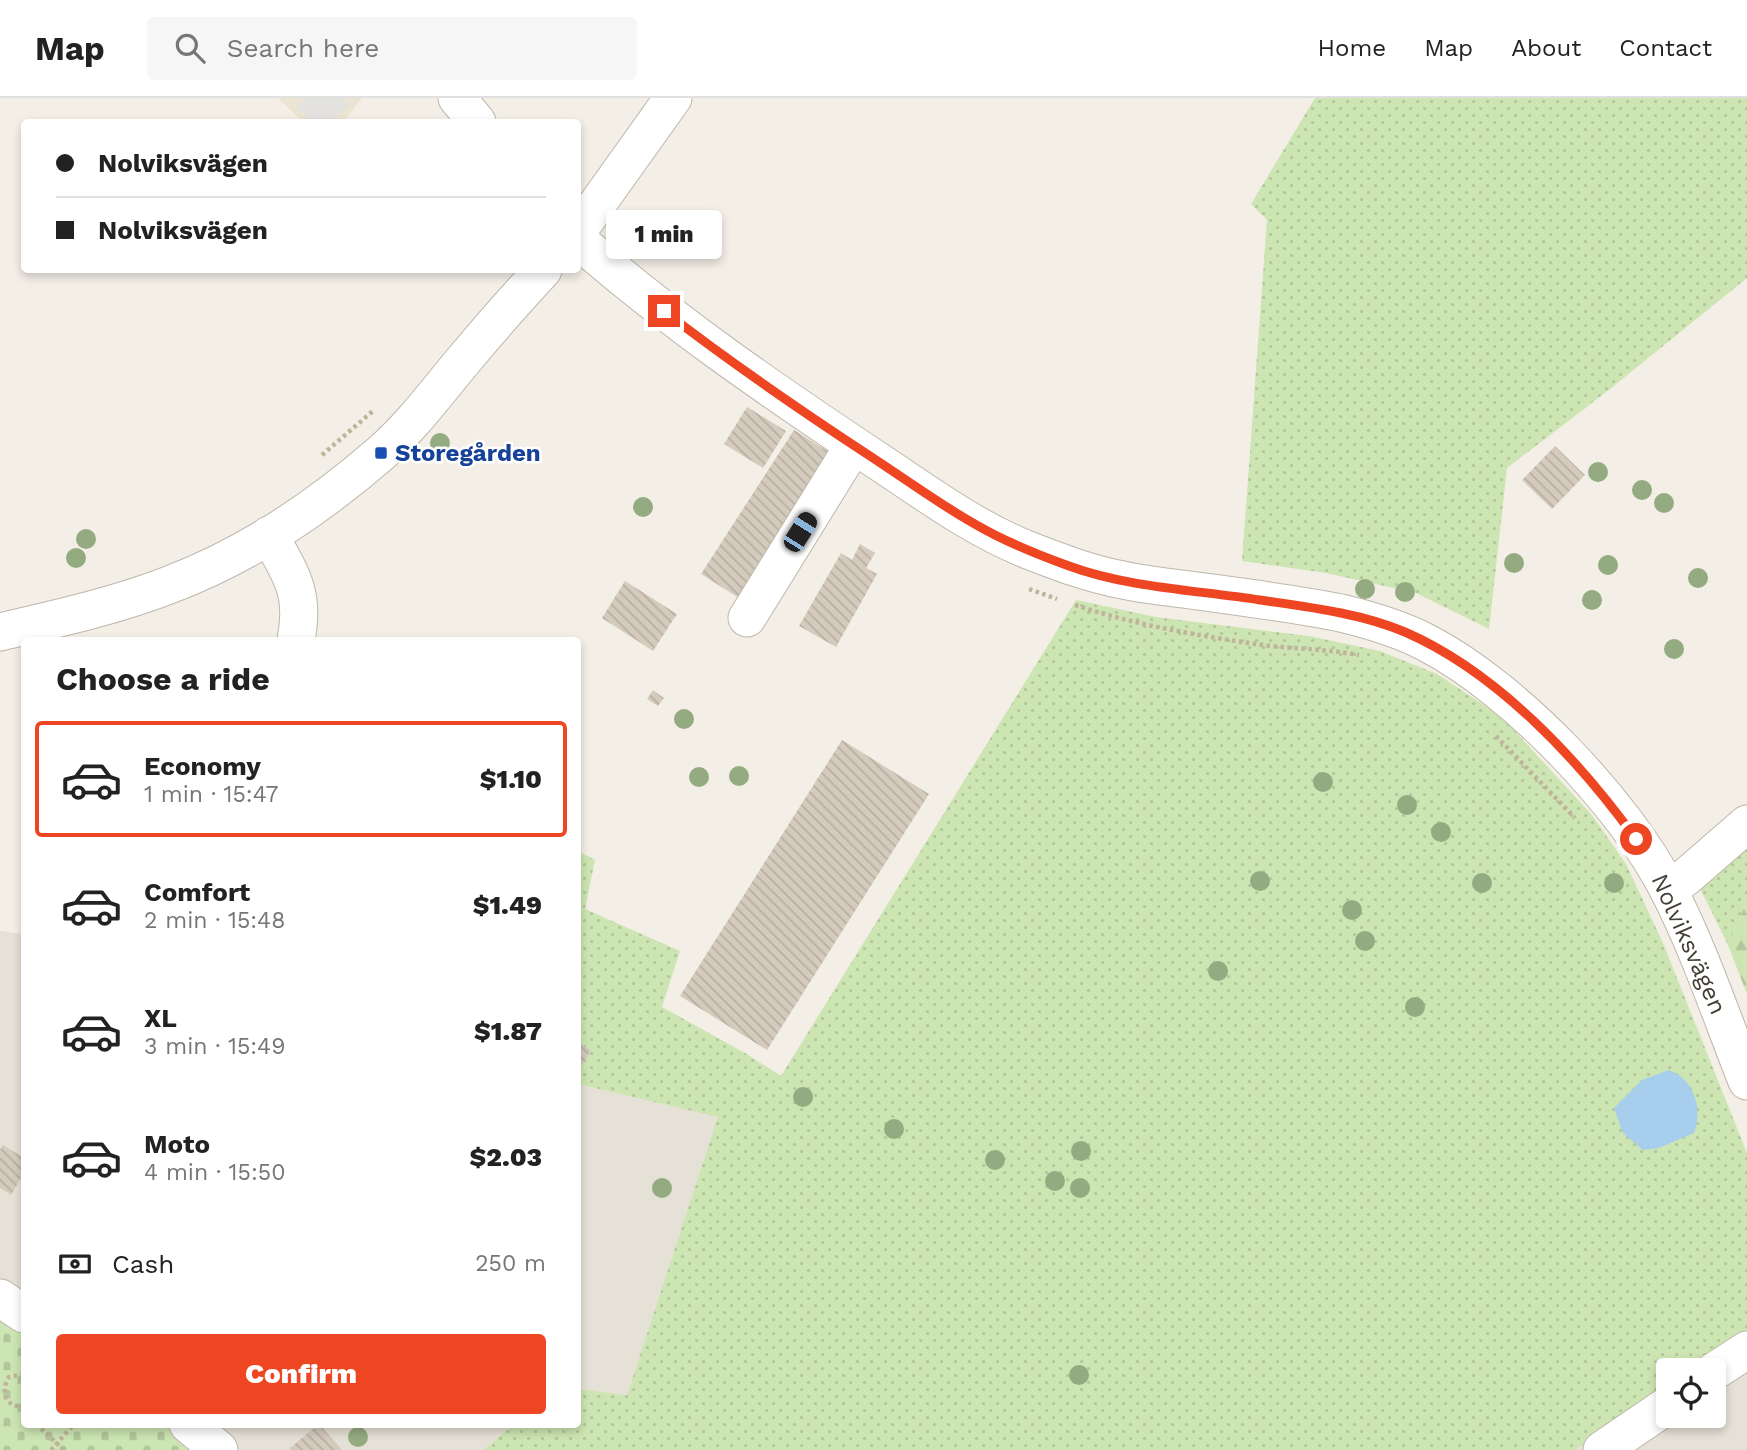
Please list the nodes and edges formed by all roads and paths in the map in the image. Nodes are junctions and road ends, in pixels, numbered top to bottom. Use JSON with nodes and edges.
{"nodes":[{"id":1,"x":457,"y":98,"type":"edge"},
{"id":2,"x":673,"y":98,"type":"edge"},
{"id":3,"x":474,"y":119,"type":"edge"},
{"id":4,"x":581,"y":227,"type":"edge"},
{"id":5,"x":581,"y":243,"type":"edge"},
{"id":6,"x":540,"y":273,"type":"edge"},
{"id":7,"x":379,"y":406,"type":"dead end"},
{"id":8,"x":854,"y":445,"type":"junction"},
{"id":9,"x":319,"y":458,"type":"dead end"},
{"id":10,"x":269,"y":535,"type":"junction"},
{"id":11,"x":1017,"y":584,"type":"dead end"},
{"id":12,"x":747,"y":618,"type":"dead end"},
{"id":13,"x":0,"y":632,"type":"edge"},
{"id":14,"x":297,"y":637,"type":"edge"},
{"id":15,"x":1371,"y":657,"type":"dead end"},
{"id":16,"x":1491,"y":731,"type":"dead end"},
{"id":17,"x":1577,"y":820,"type":"dead end"},
{"id":18,"x":1747,"y":824,"type":"edge"},
{"id":19,"x":1668,"y":889,"type":"junction"},
{"id":20,"x":1747,"y":1081,"type":"edge"},
{"id":21,"x":1747,"y":1350,"type":"edge"},
{"id":22,"x":1726,"y":1364,"type":"edge"},
{"id":23,"x":21,"y":1375,"type":"edge"},
{"id":24,"x":21,"y":1406,"type":"edge"},
{"id":25,"x":1656,"y":1413,"type":"edge"},
{"id":26,"x":41,"y":1428,"type":"edge"},
{"id":27,"x":71,"y":1428,"type":"edge"},
{"id":28,"x":193,"y":1428,"type":"edge"},
{"id":29,"x":58,"y":1443,"type":"junction"},
{"id":30,"x":51,"y":1450,"type":"edge"},
{"id":31,"x":64,"y":1450,"type":"edge"},
{"id":32,"x":219,"y":1450,"type":"edge"},
{"id":33,"x":1602,"y":1450,"type":"edge"}],
"edges":[{"from":1,"to":3,"type":"street"},
{"from":2,"to":4,"type":"street"},
{"from":5,"to":8,"type":"street","name":"Nolviksvägen"},
{"from":6,"to":10,"type":"street"},
{"from":7,"to":9,"type":"path"},
{"from":8,"to":12,"type":"street"},
{"from":8,"to":19,"type":"street","name":"Nolviksvägen"},
{"from":10,"to":13,"type":"street"},
{"from":10,"to":14,"type":"street"},
{"from":11,"to":15,"type":"path"},
{"from":16,"to":17,"type":"path"},
{"from":18,"to":19,"type":"street"},
{"from":19,"to":20,"type":"street","name":"Nolviksvägen"},
{"from":21,"to":22,"type":"street"},
{"from":23,"to":24,"type":"path"},
{"from":25,"to":33,"type":"street"},
{"from":26,"to":29,"type":"path"},
{"from":27,"to":29,"type":"path"},
{"from":28,"to":32,"type":"street"},
{"from":29,"to":30,"type":"path"},
{"from":29,"to":31,"type":"path"}]}
